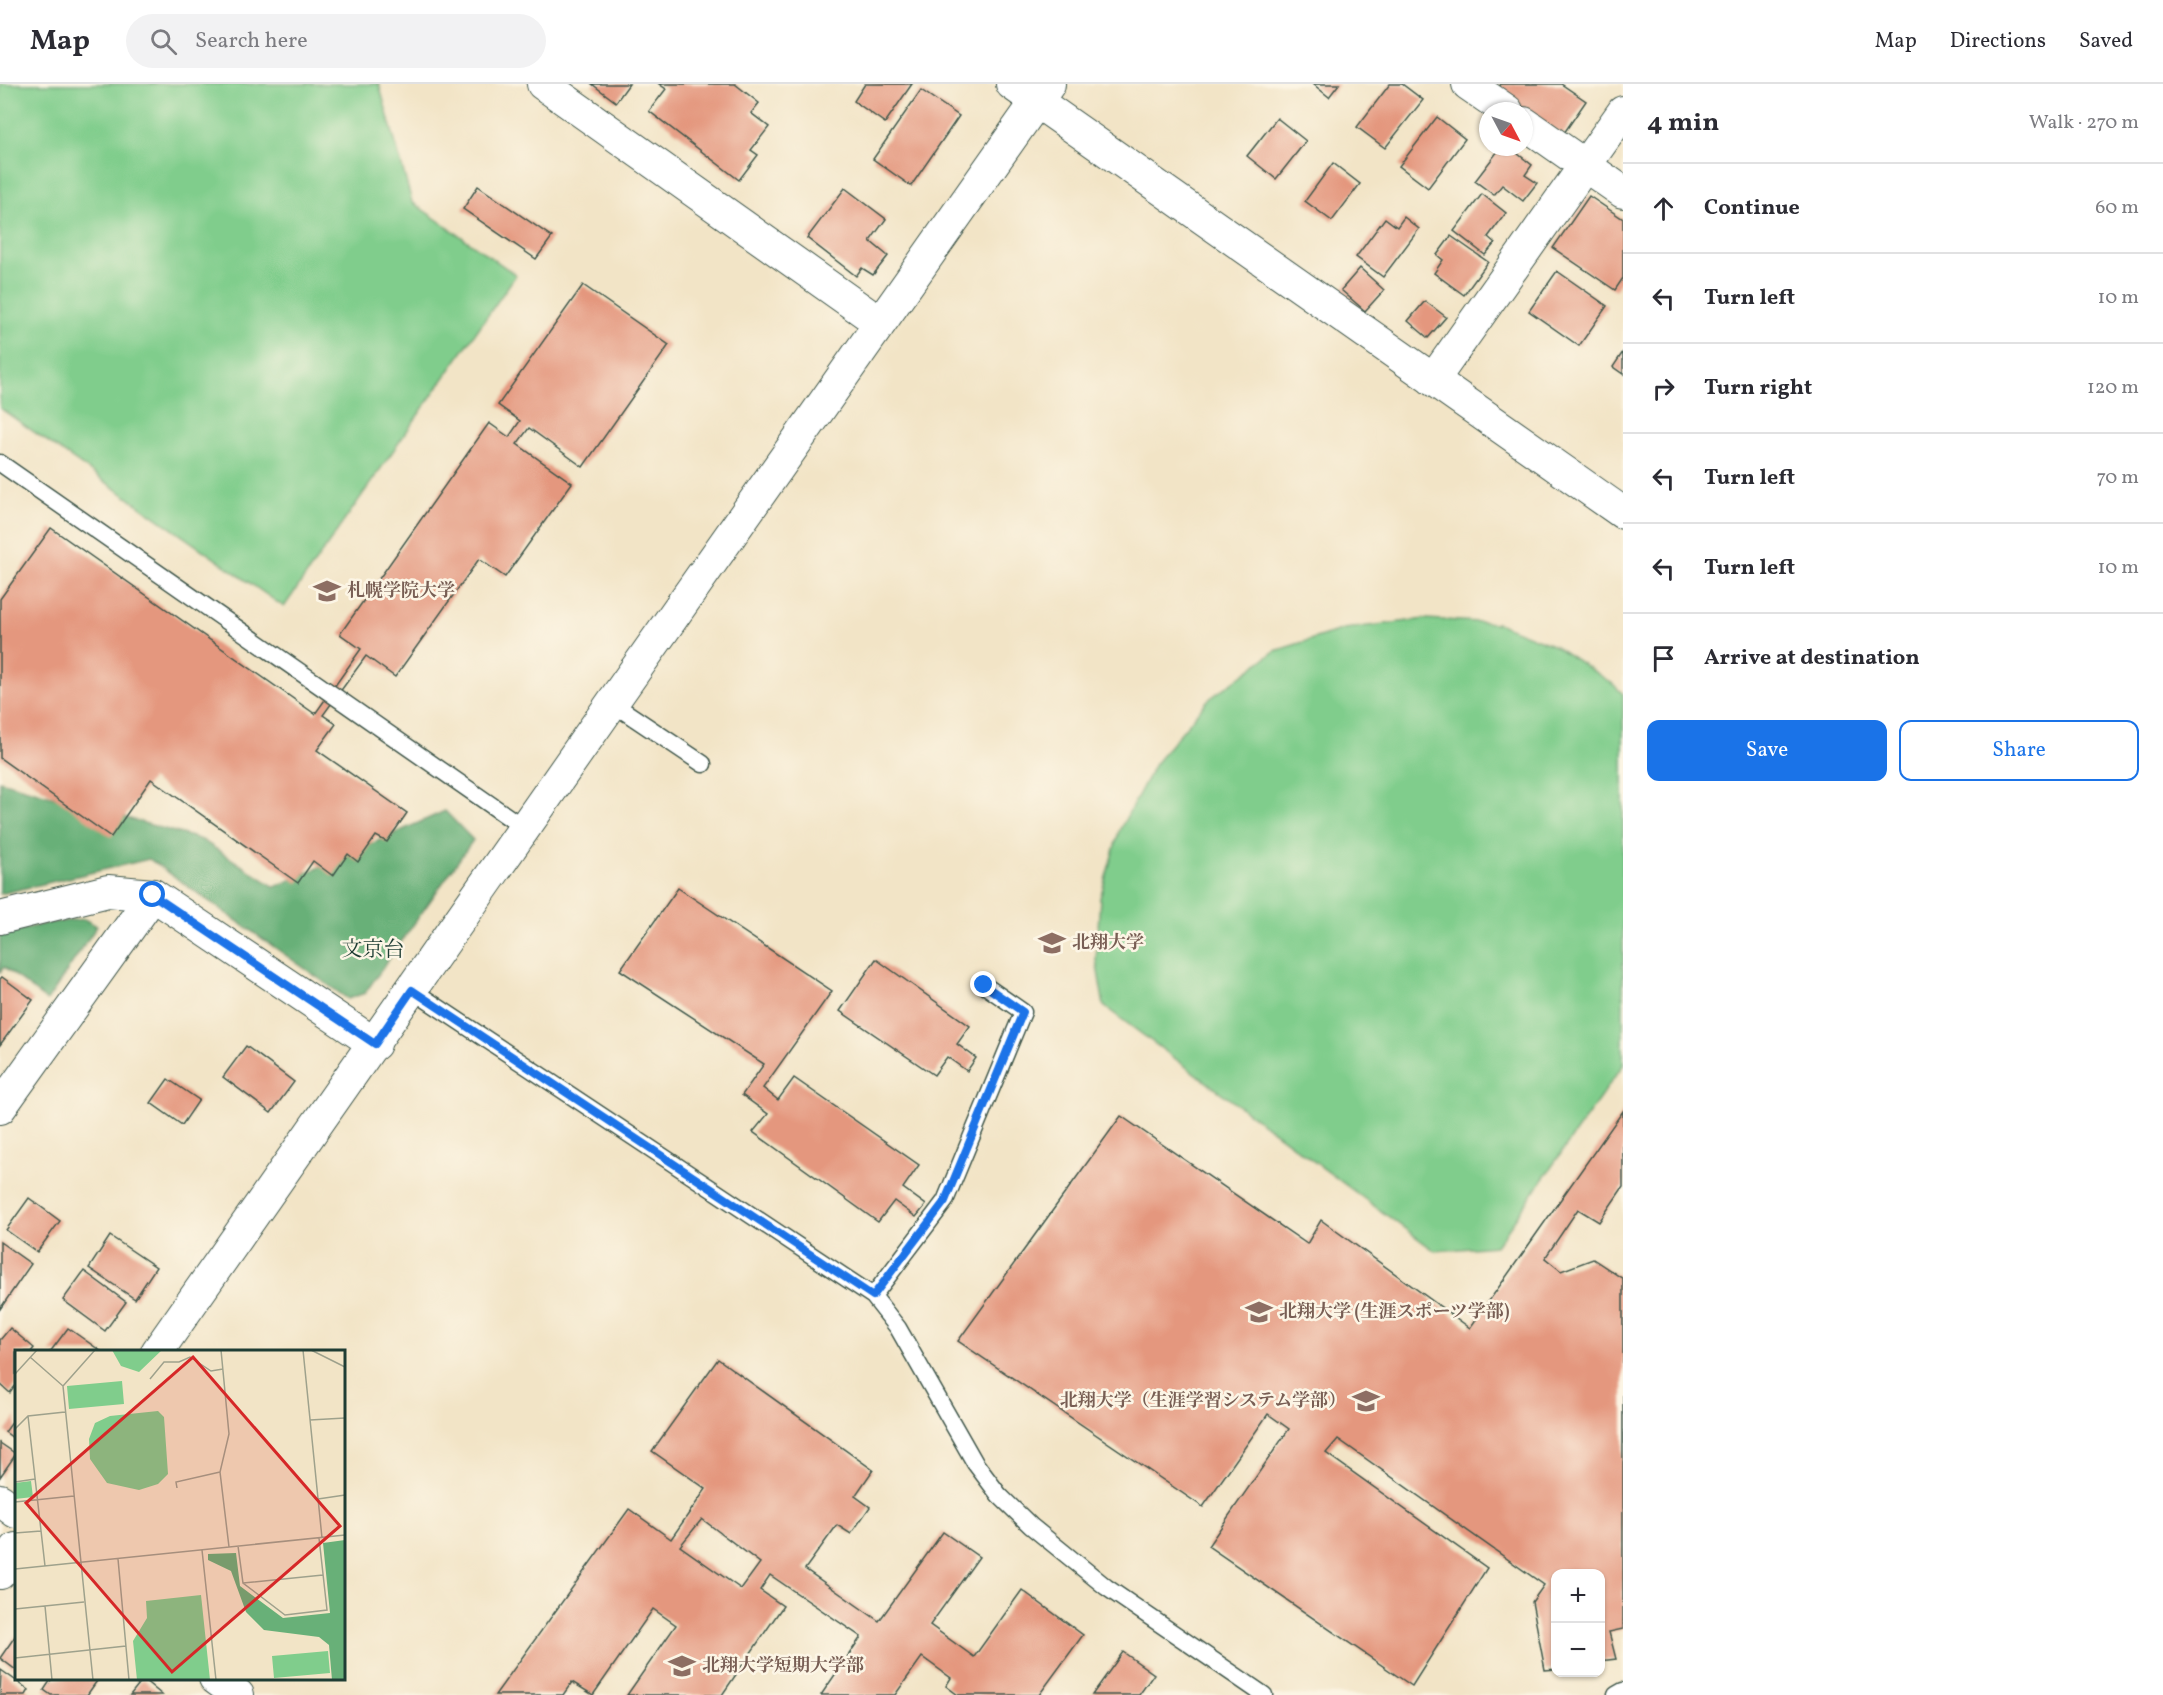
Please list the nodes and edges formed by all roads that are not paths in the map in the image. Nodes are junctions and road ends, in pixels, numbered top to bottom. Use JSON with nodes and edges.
{"nodes":[{"id":1,"x":543,"y":84,"type":"edge"},
{"id":2,"x":1012,"y":84,"type":"edge"},
{"id":3,"x":1468,"y":84,"type":"edge"},
{"id":4,"x":1043,"y":93,"type":"edge"},
{"id":5,"x":1494,"y":102,"type":"edge"},
{"id":6,"x":1623,"y":112,"type":"edge"},
{"id":7,"x":1533,"y":129,"type":"edge"},
{"id":8,"x":1585,"y":166,"type":"junction"},
{"id":9,"x":1623,"y":192,"type":"edge"},
{"id":10,"x":880,"y":323,"type":"junction"},
{"id":11,"x":1433,"y":380,"type":"junction"},
{"id":12,"x":0,"y":463,"type":"edge"},
{"id":13,"x":1623,"y":513,"type":"edge"},
{"id":14,"x":612,"y":703,"type":"junction"},
{"id":15,"x":703,"y":764,"type":"dead end"},
{"id":16,"x":524,"y":828,"type":"junction"},
{"id":17,"x":153,"y":895,"type":"junction"},
{"id":18,"x":0,"y":918,"type":"edge"},
{"id":19,"x":984,"y":985,"type":"dead end"},
{"id":20,"x":412,"y":990,"type":"junction"},
{"id":21,"x":375,"y":1044,"type":"junction"},
{"id":22,"x":0,"y":1108,"type":"edge"},
{"id":23,"x":873,"y":1296,"type":"junction"},
{"id":24,"x":158,"y":1350,"type":"edge"},
{"id":25,"x":0,"y":1500,"type":"edge"},
{"id":26,"x":15,"y":1511,"type":"edge"},
{"id":27,"x":15,"y":1550,"type":"edge"},
{"id":28,"x":0,"y":1573,"type":"edge"},
{"id":29,"x":217,"y":1680,"type":"edge"},
{"id":30,"x":1623,"y":1691,"type":"edge"},
{"id":31,"x":238,"y":1695,"type":"edge"},
{"id":32,"x":1264,"y":1695,"type":"edge"},
{"id":33,"x":1616,"y":1695,"type":"edge"}],
"edges":[{"from":1,"to":10,"type":"street"},
{"from":2,"to":4,"type":"street"},
{"from":3,"to":5,"type":"street"},
{"from":4,"to":10,"type":"street"},
{"from":4,"to":11,"type":"street"},
{"from":6,"to":8,"type":"street"},
{"from":7,"to":8,"type":"street"},
{"from":8,"to":9,"type":"street"},
{"from":8,"to":11,"type":"street"},
{"from":10,"to":14,"type":"street"},
{"from":11,"to":13,"type":"street"},
{"from":12,"to":16,"type":"lane"},
{"from":14,"to":15,"type":"lane"},
{"from":14,"to":16,"type":"street"},
{"from":16,"to":20,"type":"street"},
{"from":17,"to":18,"type":"street"},
{"from":17,"to":21,"type":"street"},
{"from":17,"to":22,"type":"street"},
{"from":19,"to":23,"type":"lane"},
{"from":20,"to":21,"type":"street"},
{"from":20,"to":23,"type":"lane"},
{"from":21,"to":24,"type":"street"},
{"from":23,"to":32,"type":"lane"},
{"from":25,"to":26,"type":"street"},
{"from":27,"to":28,"type":"street"},
{"from":29,"to":31,"type":"street"},
{"from":30,"to":33,"type":"lane"}]}
